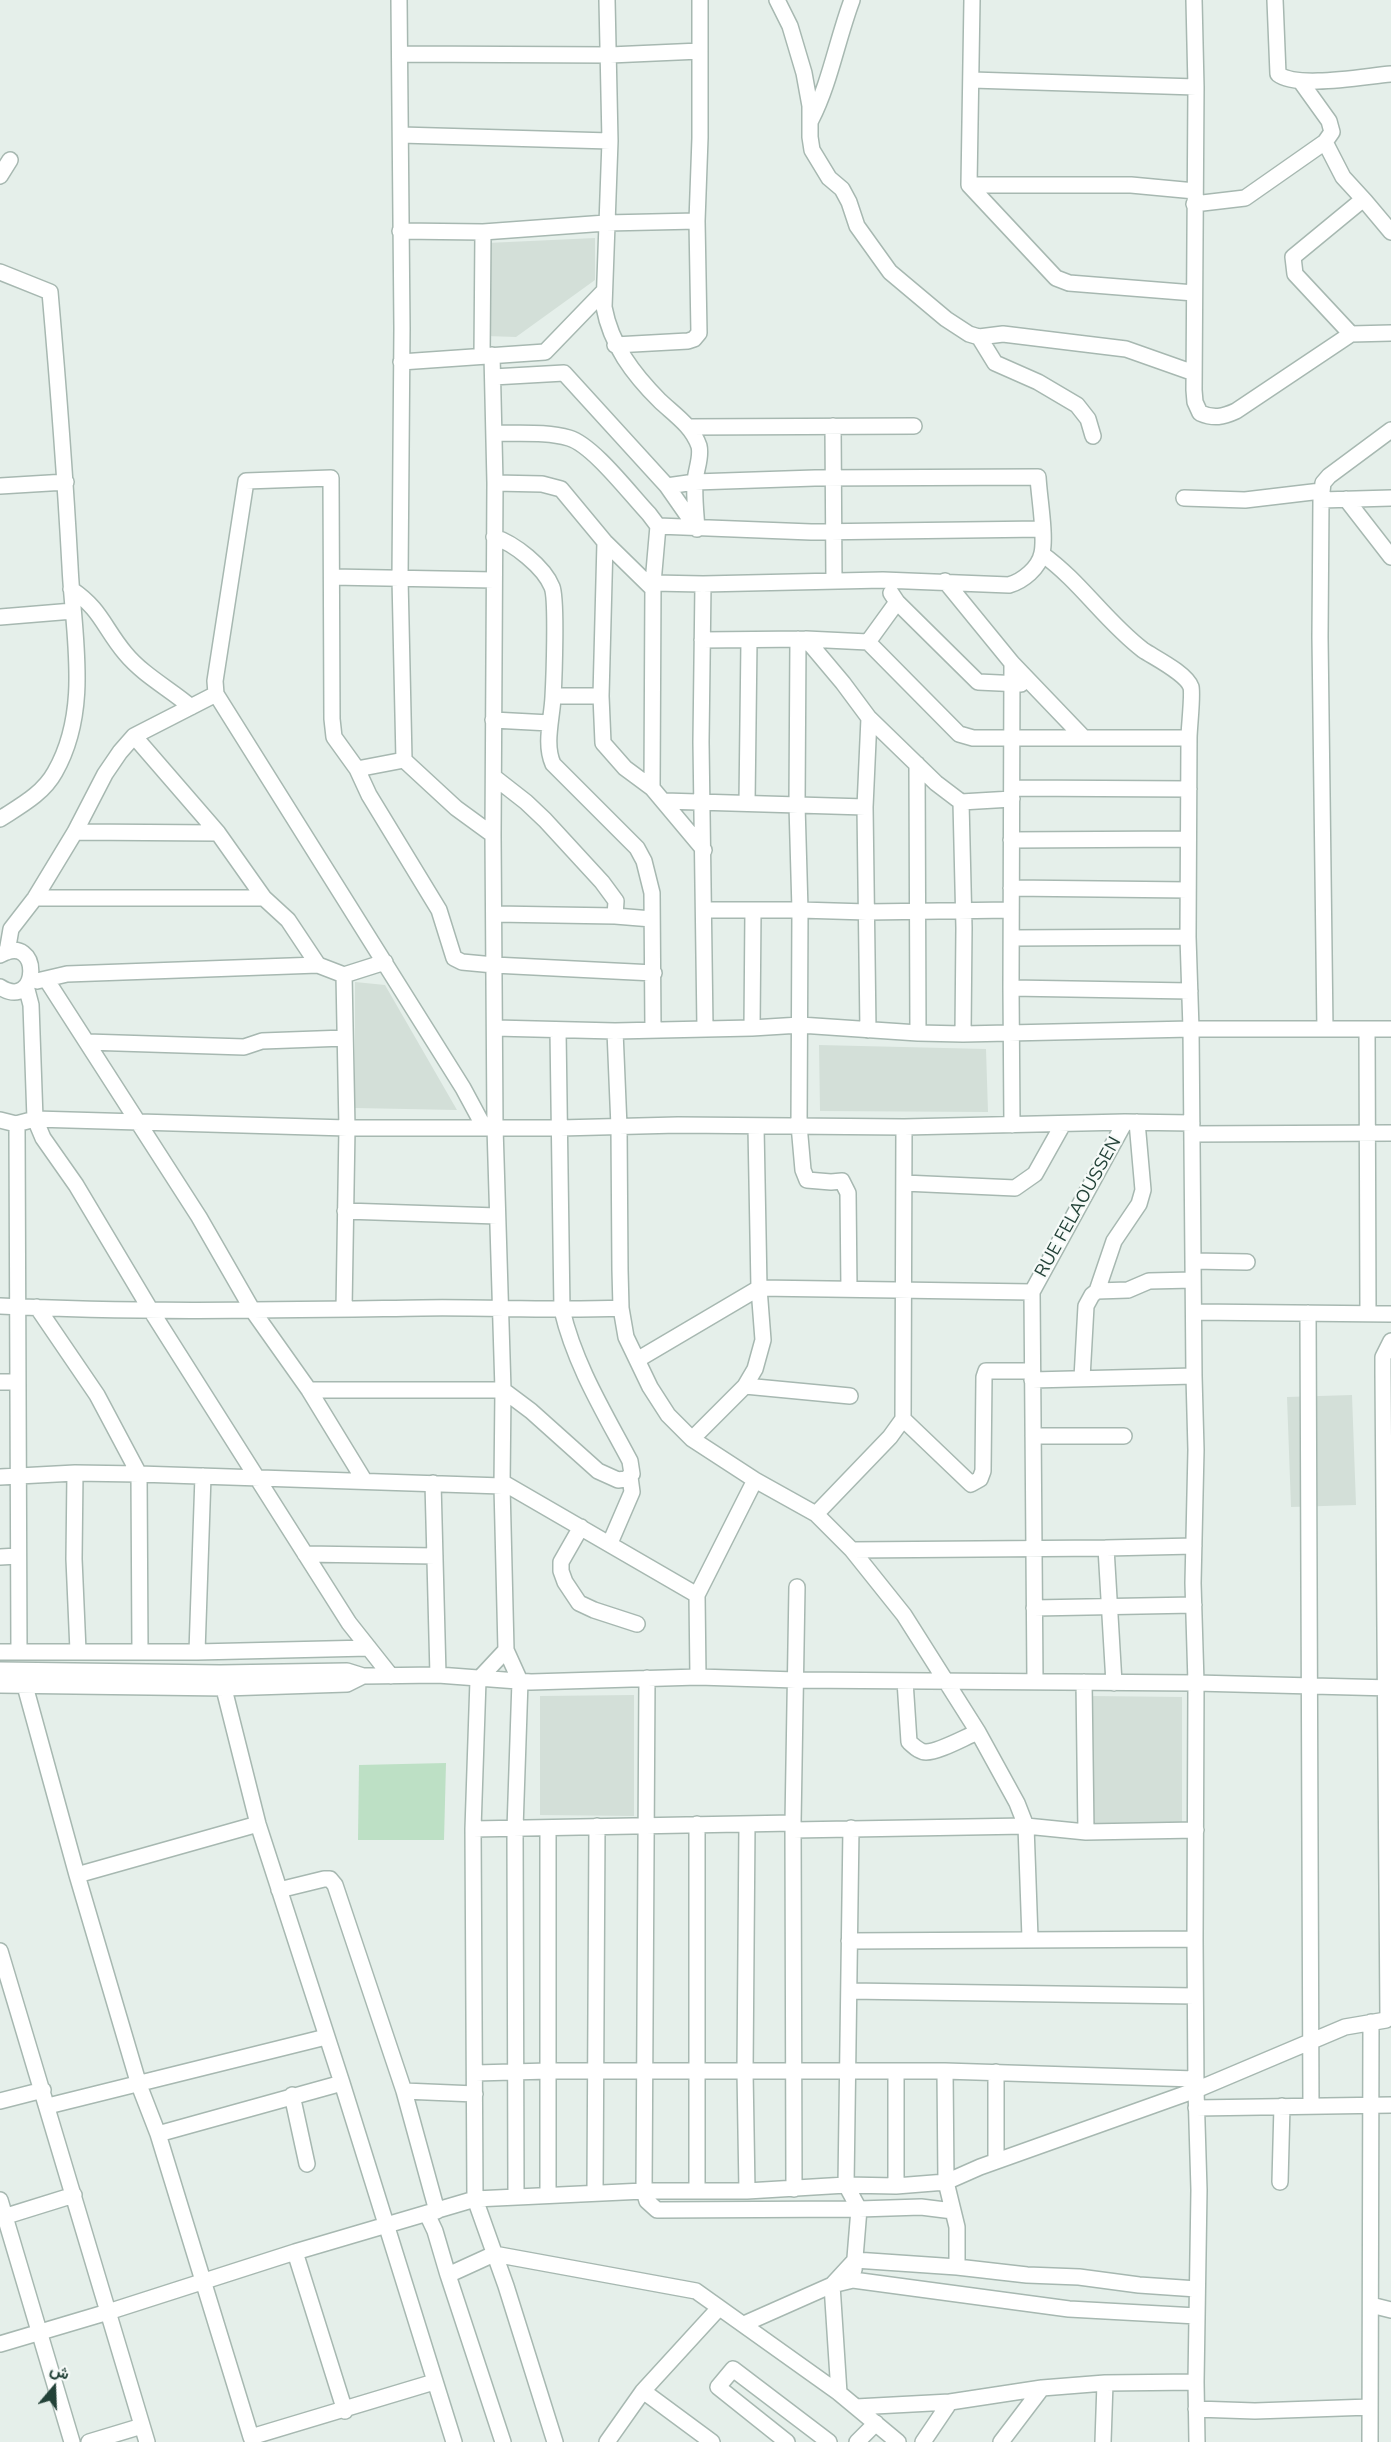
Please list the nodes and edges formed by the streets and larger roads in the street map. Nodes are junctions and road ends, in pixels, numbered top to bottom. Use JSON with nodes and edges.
{"nodes":[{"id":1,"x":399,"y":0,"type":"edge"},
{"id":2,"x":608,"y":0,"type":"edge"},
{"id":3,"x":700,"y":0,"type":"edge"},
{"id":4,"x":777,"y":0,"type":"edge"},
{"id":5,"x":852,"y":0,"type":"edge"},
{"id":6,"x":972,"y":0,"type":"edge"},
{"id":7,"x":1194,"y":0,"type":"edge"},
{"id":8,"x":1275,"y":0,"type":"edge"},
{"id":9,"x":700,"y":51,"type":"junction"},
{"id":10,"x":400,"y":54,"type":"junction"},
{"id":11,"x":610,"y":55,"type":"junction"},
{"id":12,"x":1391,"y":74,"type":"edge"},
{"id":13,"x":972,"y":80,"type":"junction"},
{"id":14,"x":1301,"y":82,"type":"junction"},
{"id":15,"x":1196,"y":87,"type":"junction"},
{"id":16,"x":815,"y":105,"type":"junction"},
{"id":17,"x":401,"y":135,"type":"junction"},
{"id":18,"x":610,"y":141,"type":"junction"},
{"id":19,"x":1325,"y":142,"type":"junction"},
{"id":20,"x":10,"y":160,"type":"dead end"},
{"id":21,"x":0,"y":176,"type":"edge"},
{"id":22,"x":969,"y":185,"type":"junction"},
{"id":23,"x":1194,"y":197,"type":"junction"},
{"id":24,"x":1365,"y":201,"type":"junction"},
{"id":25,"x":697,"y":221,"type":"junction"},
{"id":26,"x":606,"y":223,"type":"junction"},
{"id":27,"x":400,"y":231,"type":"junction"},
{"id":28,"x":483,"y":232,"type":"junction"},
{"id":29,"x":1391,"y":232,"type":"edge"},
{"id":30,"x":0,"y":272,"type":"edge"},
{"id":31,"x":603,"y":292,"type":"junction"},
{"id":32,"x":1194,"y":293,"type":"junction"},
{"id":33,"x":1391,"y":333,"type":"edge"},
{"id":34,"x":1351,"y":334,"type":"junction"},
{"id":35,"x":979,"y":338,"type":"junction"},
{"id":36,"x":615,"y":345,"type":"junction"},
{"id":37,"x":545,"y":352,"type":"junction"},
{"id":38,"x":487,"y":355,"type":"junction"},
{"id":39,"x":401,"y":362,"type":"junction"},
{"id":40,"x":564,"y":373,"type":"junction"},
{"id":41,"x":1194,"y":373,"type":"junction"},
{"id":42,"x":494,"y":377,"type":"junction"},
{"id":43,"x":832,"y":426,"type":"junction"},
{"id":44,"x":914,"y":426,"type":"dead end"},
{"id":45,"x":689,"y":427,"type":"junction"},
{"id":46,"x":1391,"y":430,"type":"edge"},
{"id":47,"x":494,"y":434,"type":"junction"},
{"id":48,"x":1093,"y":436,"type":"dead end"},
{"id":49,"x":834,"y":478,"type":"junction"},
{"id":50,"x":66,"y":482,"type":"junction"},
{"id":51,"x":695,"y":482,"type":"junction"},
{"id":52,"x":495,"y":483,"type":"junction"},
{"id":53,"x":0,"y":486,"type":"edge"},
{"id":54,"x":667,"y":486,"type":"junction"},
{"id":55,"x":1321,"y":495,"type":"junction"},
{"id":56,"x":1184,"y":498,"type":"dead end"},
{"id":57,"x":1391,"y":498,"type":"edge"},
{"id":58,"x":1346,"y":499,"type":"junction"},
{"id":59,"x":658,"y":526,"type":"junction"},
{"id":60,"x":697,"y":529,"type":"junction"},
{"id":61,"x":1042,"y":529,"type":"junction"},
{"id":62,"x":834,"y":531,"type":"junction"},
{"id":63,"x":494,"y":537,"type":"junction"},
{"id":64,"x":605,"y":542,"type":"junction"},
{"id":65,"x":1042,"y":554,"type":"junction"},
{"id":66,"x":1391,"y":557,"type":"edge"},
{"id":67,"x":332,"y":576,"type":"junction"},
{"id":68,"x":400,"y":578,"type":"junction"},
{"id":69,"x":494,"y":580,"type":"junction"},
{"id":70,"x":883,"y":580,"type":"junction"},
{"id":71,"x":834,"y":581,"type":"junction"},
{"id":72,"x":945,"y":581,"type":"junction"},
{"id":73,"x":703,"y":584,"type":"junction"},
{"id":74,"x":653,"y":586,"type":"junction"},
{"id":75,"x":71,"y":589,"type":"junction"},
{"id":76,"x":897,"y":602,"type":"junction"},
{"id":77,"x":73,"y":611,"type":"junction"},
{"id":78,"x":0,"y":617,"type":"edge"},
{"id":79,"x":702,"y":640,"type":"junction"},
{"id":80,"x":749,"y":641,"type":"junction"},
{"id":81,"x":868,"y":642,"type":"junction"},
{"id":82,"x":801,"y":643,"type":"junction"},
{"id":83,"x":1012,"y":663,"type":"junction"},
{"id":84,"x":1012,"y":683,"type":"junction"},
{"id":85,"x":1032,"y":684,"type":"junction"},
{"id":86,"x":216,"y":694,"type":"junction"},
{"id":87,"x":553,"y":696,"type":"junction"},
{"id":88,"x":601,"y":696,"type":"junction"},
{"id":89,"x":191,"y":707,"type":"junction"},
{"id":90,"x":869,"y":718,"type":"junction"},
{"id":91,"x":494,"y":720,"type":"junction"},
{"id":92,"x":550,"y":723,"type":"junction"},
{"id":93,"x":134,"y":736,"type":"junction"},
{"id":94,"x":1013,"y":736,"type":"junction"},
{"id":95,"x":1082,"y":736,"type":"junction"},
{"id":96,"x":1189,"y":738,"type":"junction"},
{"id":97,"x":404,"y":760,"type":"junction"},
{"id":98,"x":917,"y":764,"type":"junction"},
{"id":99,"x":357,"y":769,"type":"junction"},
{"id":100,"x":494,"y":777,"type":"junction"},
{"id":101,"x":652,"y":788,"type":"junction"},
{"id":102,"x":1189,"y":789,"type":"junction"},
{"id":103,"x":1012,"y":793,"type":"junction"},
{"id":104,"x":664,"y":801,"type":"junction"},
{"id":105,"x":702,"y":801,"type":"junction"},
{"id":106,"x":962,"y":802,"type":"junction"},
{"id":107,"x":747,"y":803,"type":"junction"},
{"id":108,"x":797,"y":805,"type":"junction"},
{"id":109,"x":865,"y":807,"type":"junction"},
{"id":110,"x":0,"y":819,"type":"edge"},
{"id":111,"x":75,"y":832,"type":"junction"},
{"id":112,"x":218,"y":833,"type":"junction"},
{"id":113,"x":493,"y":835,"type":"junction"},
{"id":114,"x":1188,"y":839,"type":"junction"},
{"id":115,"x":1011,"y":840,"type":"junction"},
{"id":116,"x":704,"y":850,"type":"junction"},
{"id":117,"x":1011,"y":888,"type":"junction"},
{"id":118,"x":1188,"y":890,"type":"junction"},
{"id":119,"x":35,"y":898,"type":"junction"},
{"id":120,"x":264,"y":898,"type":"junction"},
{"id":121,"x":704,"y":910,"type":"junction"},
{"id":122,"x":753,"y":910,"type":"junction"},
{"id":123,"x":800,"y":910,"type":"junction"},
{"id":124,"x":964,"y":910,"type":"junction"},
{"id":125,"x":1011,"y":910,"type":"junction"},
{"id":126,"x":916,"y":911,"type":"junction"},
{"id":127,"x":867,"y":912,"type":"junction"},
{"id":128,"x":495,"y":914,"type":"junction"},
{"id":129,"x":615,"y":916,"type":"junction"},
{"id":130,"x":652,"y":919,"type":"junction"},
{"id":131,"x":1188,"y":937,"type":"junction"},
{"id":132,"x":1011,"y":938,"type":"junction"},
{"id":133,"x":4,"y":954,"type":"edge"},
{"id":134,"x":30,"y":962,"type":"junction"},
{"id":135,"x":385,"y":962,"type":"junction"},
{"id":136,"x":318,"y":965,"type":"junction"},
{"id":137,"x":494,"y":965,"type":"junction"},
{"id":138,"x":654,"y":973,"type":"junction"},
{"id":139,"x":67,"y":974,"type":"junction"},
{"id":140,"x":344,"y":975,"type":"junction"},
{"id":141,"x":46,"y":979,"type":"junction"},
{"id":142,"x":27,"y":984,"type":"junction"},
{"id":143,"x":0,"y":987,"type":"edge"},
{"id":144,"x":1011,"y":988,"type":"junction"},
{"id":145,"x":1190,"y":991,"type":"junction"},
{"id":146,"x":800,"y":1025,"type":"junction"},
{"id":147,"x":495,"y":1028,"type":"junction"},
{"id":148,"x":705,"y":1028,"type":"junction"},
{"id":149,"x":752,"y":1028,"type":"junction"},
{"id":150,"x":1191,"y":1029,"type":"junction"},
{"id":151,"x":1325,"y":1029,"type":"junction"},
{"id":152,"x":1367,"y":1029,"type":"junction"},
{"id":153,"x":1391,"y":1029,"type":"edge"},
{"id":154,"x":558,"y":1030,"type":"junction"},
{"id":155,"x":653,"y":1030,"type":"junction"},
{"id":156,"x":868,"y":1030,"type":"junction"},
{"id":157,"x":615,"y":1031,"type":"junction"},
{"id":158,"x":918,"y":1033,"type":"junction"},
{"id":159,"x":963,"y":1034,"type":"junction"},
{"id":160,"x":1010,"y":1034,"type":"junction"},
{"id":161,"x":345,"y":1038,"type":"junction"},
{"id":162,"x":87,"y":1042,"type":"junction"},
{"id":163,"x":34,"y":1119,"type":"junction"},
{"id":164,"x":0,"y":1120,"type":"edge"},
{"id":165,"x":138,"y":1121,"type":"junction"},
{"id":166,"x":1131,"y":1122,"type":"junction"},
{"id":167,"x":16,"y":1124,"type":"junction"},
{"id":168,"x":1063,"y":1124,"type":"junction"},
{"id":169,"x":799,"y":1125,"type":"junction"},
{"id":170,"x":1012,"y":1125,"type":"junction"},
{"id":171,"x":490,"y":1127,"type":"junction"},
{"id":172,"x":619,"y":1127,"type":"junction"},
{"id":173,"x":756,"y":1127,"type":"junction"},
{"id":174,"x":904,"y":1127,"type":"junction"},
{"id":175,"x":347,"y":1128,"type":"junction"},
{"id":176,"x":560,"y":1128,"type":"junction"},
{"id":177,"x":1192,"y":1129,"type":"junction"},
{"id":178,"x":1367,"y":1133,"type":"junction"},
{"id":179,"x":1391,"y":1133,"type":"edge"},
{"id":180,"x":904,"y":1183,"type":"junction"},
{"id":181,"x":16,"y":1208,"type":"junction"},
{"id":182,"x":0,"y":1209,"type":"edge"},
{"id":183,"x":345,"y":1211,"type":"junction"},
{"id":184,"x":497,"y":1216,"type":"junction"},
{"id":185,"x":1193,"y":1261,"type":"junction"},
{"id":186,"x":1248,"y":1262,"type":"dead end"},
{"id":187,"x":1193,"y":1280,"type":"junction"},
{"id":188,"x":759,"y":1288,"type":"junction"},
{"id":189,"x":849,"y":1289,"type":"junction"},
{"id":190,"x":1097,"y":1291,"type":"junction"},
{"id":191,"x":904,"y":1292,"type":"junction"},
{"id":192,"x":1032,"y":1292,"type":"junction"},
{"id":193,"x":0,"y":1306,"type":"edge"},
{"id":194,"x":17,"y":1307,"type":"junction"},
{"id":195,"x":37,"y":1307,"type":"junction"},
{"id":196,"x":500,"y":1307,"type":"junction"},
{"id":197,"x":621,"y":1308,"type":"junction"},
{"id":198,"x":150,"y":1309,"type":"junction"},
{"id":199,"x":344,"y":1309,"type":"junction"},
{"id":200,"x":562,"y":1310,"type":"junction"},
{"id":201,"x":253,"y":1311,"type":"junction"},
{"id":202,"x":1194,"y":1312,"type":"junction"},
{"id":203,"x":1308,"y":1313,"type":"junction"},
{"id":204,"x":1368,"y":1313,"type":"junction"},
{"id":205,"x":1391,"y":1314,"type":"edge"},
{"id":206,"x":1391,"y":1341,"type":"edge"},
{"id":207,"x":637,"y":1360,"type":"junction"},
{"id":208,"x":1032,"y":1375,"type":"junction"},
{"id":209,"x":1194,"y":1376,"type":"junction"},
{"id":210,"x":1082,"y":1378,"type":"junction"},
{"id":211,"x":0,"y":1382,"type":"edge"},
{"id":212,"x":17,"y":1383,"type":"junction"},
{"id":213,"x":746,"y":1386,"type":"junction"},
{"id":214,"x":309,"y":1390,"type":"junction"},
{"id":215,"x":503,"y":1390,"type":"junction"},
{"id":216,"x":850,"y":1396,"type":"dead end"},
{"id":217,"x":903,"y":1419,"type":"junction"},
{"id":218,"x":1033,"y":1436,"type":"junction"},
{"id":219,"x":1124,"y":1436,"type":"dead end"},
{"id":220,"x":692,"y":1439,"type":"junction"},
{"id":221,"x":75,"y":1473,"type":"junction"},
{"id":222,"x":139,"y":1474,"type":"junction"},
{"id":223,"x":203,"y":1476,"type":"junction"},
{"id":224,"x":256,"y":1476,"type":"junction"},
{"id":225,"x":0,"y":1477,"type":"edge"},
{"id":226,"x":630,"y":1477,"type":"junction"},
{"id":227,"x":17,"y":1478,"type":"junction"},
{"id":228,"x":364,"y":1480,"type":"junction"},
{"id":229,"x":754,"y":1480,"type":"junction"},
{"id":230,"x":433,"y":1483,"type":"junction"},
{"id":231,"x":502,"y":1484,"type":"junction"},
{"id":232,"x":816,"y":1514,"type":"junction"},
{"id":233,"x":581,"y":1527,"type":"junction"},
{"id":234,"x":610,"y":1543,"type":"junction"},
{"id":235,"x":1194,"y":1546,"type":"junction"},
{"id":236,"x":1106,"y":1548,"type":"junction"},
{"id":237,"x":1034,"y":1549,"type":"junction"},
{"id":238,"x":852,"y":1550,"type":"junction"},
{"id":239,"x":305,"y":1554,"type":"junction"},
{"id":240,"x":18,"y":1556,"type":"junction"},
{"id":241,"x":435,"y":1556,"type":"junction"},
{"id":242,"x":0,"y":1557,"type":"edge"},
{"id":243,"x":1387,"y":1574,"type":"edge"},
{"id":244,"x":797,"y":1587,"type":"dead end"},
{"id":245,"x":697,"y":1595,"type":"junction"},
{"id":246,"x":1194,"y":1605,"type":"junction"},
{"id":247,"x":1034,"y":1608,"type":"junction"},
{"id":248,"x":1109,"y":1608,"type":"junction"},
{"id":249,"x":637,"y":1624,"type":"dead end"},
{"id":250,"x":369,"y":1648,"type":"junction"},
{"id":251,"x":140,"y":1650,"type":"junction"},
{"id":252,"x":506,"y":1650,"type":"junction"},
{"id":253,"x":78,"y":1651,"type":"junction"},
{"id":254,"x":0,"y":1652,"type":"edge"},
{"id":255,"x":19,"y":1652,"type":"junction"},
{"id":256,"x":197,"y":1652,"type":"junction"},
{"id":257,"x":0,"y":1671,"type":"edge"},
{"id":258,"x":220,"y":1673,"type":"junction"},
{"id":259,"x":438,"y":1675,"type":"junction"},
{"id":260,"x":363,"y":1676,"type":"junction"},
{"id":261,"x":391,"y":1676,"type":"junction"},
{"id":262,"x":698,"y":1677,"type":"junction"},
{"id":263,"x":647,"y":1678,"type":"junction"},
{"id":264,"x":149,"y":1679,"type":"junction"},
{"id":265,"x":478,"y":1680,"type":"junction"},
{"id":266,"x":796,"y":1680,"type":"junction"},
{"id":267,"x":520,"y":1681,"type":"junction"},
{"id":268,"x":905,"y":1682,"type":"junction"},
{"id":269,"x":947,"y":1682,"type":"junction"},
{"id":270,"x":1035,"y":1682,"type":"junction"},
{"id":271,"x":1084,"y":1682,"type":"junction"},
{"id":272,"x":1114,"y":1683,"type":"junction"},
{"id":273,"x":1196,"y":1683,"type":"junction"},
{"id":274,"x":0,"y":1685,"type":"edge"},
{"id":275,"x":25,"y":1686,"type":"junction"},
{"id":276,"x":1310,"y":1686,"type":"junction"},
{"id":277,"x":225,"y":1688,"type":"junction"},
{"id":278,"x":1387,"y":1688,"type":"edge"},
{"id":279,"x":978,"y":1732,"type":"junction"},
{"id":280,"x":1389,"y":1789,"type":"edge"},
{"id":281,"x":258,"y":1824,"type":"junction"},
{"id":282,"x":697,"y":1824,"type":"junction"},
{"id":283,"x":747,"y":1824,"type":"junction"},
{"id":284,"x":645,"y":1825,"type":"junction"},
{"id":285,"x":597,"y":1826,"type":"junction"},
{"id":286,"x":1026,"y":1826,"type":"junction"},
{"id":287,"x":794,"y":1827,"type":"junction"},
{"id":288,"x":548,"y":1828,"type":"junction"},
{"id":289,"x":851,"y":1828,"type":"junction"},
{"id":290,"x":473,"y":1829,"type":"junction"},
{"id":291,"x":515,"y":1829,"type":"junction"},
{"id":292,"x":1196,"y":1830,"type":"junction"},
{"id":293,"x":1086,"y":1832,"type":"junction"},
{"id":294,"x":77,"y":1875,"type":"junction"},
{"id":295,"x":279,"y":1890,"type":"junction"},
{"id":296,"x":1030,"y":1938,"type":"junction"},
{"id":297,"x":1195,"y":1939,"type":"junction"},
{"id":298,"x":849,"y":1941,"type":"junction"},
{"id":299,"x":0,"y":1951,"type":"edge"},
{"id":300,"x":4,"y":1981,"type":"edge"},
{"id":301,"x":849,"y":1991,"type":"junction"},
{"id":302,"x":1195,"y":1996,"type":"junction"},
{"id":303,"x":1385,"y":2022,"type":"edge"},
{"id":304,"x":326,"y":2037,"type":"junction"},
{"id":305,"x":1310,"y":2042,"type":"junction"},
{"id":306,"x":847,"y":2070,"type":"junction"},
{"id":307,"x":548,"y":2071,"type":"junction"},
{"id":308,"x":597,"y":2071,"type":"junction"},
{"id":309,"x":646,"y":2071,"type":"junction"},
{"id":310,"x":697,"y":2071,"type":"junction"},
{"id":311,"x":746,"y":2071,"type":"junction"},
{"id":312,"x":795,"y":2071,"type":"junction"},
{"id":313,"x":896,"y":2071,"type":"junction"},
{"id":314,"x":945,"y":2071,"type":"junction"},
{"id":315,"x":515,"y":2072,"type":"junction"},
{"id":316,"x":996,"y":2072,"type":"junction"},
{"id":317,"x":476,"y":2073,"type":"junction"},
{"id":318,"x":342,"y":2083,"type":"junction"},
{"id":319,"x":139,"y":2085,"type":"junction"},
{"id":320,"x":1195,"y":2085,"type":"junction"},
{"id":321,"x":43,"y":2090,"type":"junction"},
{"id":322,"x":404,"y":2091,"type":"junction"},
{"id":323,"x":475,"y":2094,"type":"junction"},
{"id":324,"x":292,"y":2096,"type":"junction"},
{"id":325,"x":0,"y":2101,"type":"edge"},
{"id":326,"x":1372,"y":2105,"type":"junction"},
{"id":327,"x":1391,"y":2105,"type":"edge"},
{"id":328,"x":48,"y":2106,"type":"junction"},
{"id":329,"x":1282,"y":2106,"type":"junction"},
{"id":330,"x":1311,"y":2106,"type":"junction"},
{"id":331,"x":1196,"y":2108,"type":"junction"},
{"id":332,"x":158,"y":2134,"type":"junction"},
{"id":333,"x":996,"y":2161,"type":"junction"},
{"id":334,"x":306,"y":2164,"type":"dead end"},
{"id":335,"x":946,"y":2181,"type":"junction"},
{"id":336,"x":1280,"y":2182,"type":"dead end"},
{"id":337,"x":846,"y":2185,"type":"junction"},
{"id":338,"x":896,"y":2186,"type":"junction"},
{"id":339,"x":794,"y":2189,"type":"junction"},
{"id":340,"x":697,"y":2190,"type":"junction"},
{"id":341,"x":644,"y":2191,"type":"junction"},
{"id":342,"x":747,"y":2191,"type":"junction"},
{"id":343,"x":595,"y":2193,"type":"junction"},
{"id":344,"x":74,"y":2195,"type":"junction"},
{"id":345,"x":548,"y":2195,"type":"junction"},
{"id":346,"x":516,"y":2196,"type":"junction"},
{"id":347,"x":475,"y":2199,"type":"junction"},
{"id":348,"x":0,"y":2200,"type":"edge"},
{"id":349,"x":859,"y":2209,"type":"junction"},
{"id":350,"x":953,"y":2211,"type":"junction"},
{"id":351,"x":432,"y":2213,"type":"junction"},
{"id":352,"x":3,"y":2218,"type":"edge"},
{"id":353,"x":385,"y":2227,"type":"junction"},
{"id":354,"x":295,"y":2252,"type":"junction"},
{"id":355,"x":494,"y":2254,"type":"junction"},
{"id":356,"x":855,"y":2260,"type":"junction"},
{"id":357,"x":957,"y":2267,"type":"junction"},
{"id":358,"x":448,"y":2275,"type":"junction"},
{"id":359,"x":853,"y":2280,"type":"junction"},
{"id":360,"x":204,"y":2281,"type":"junction"},
{"id":361,"x":832,"y":2285,"type":"junction"},
{"id":362,"x":1197,"y":2289,"type":"junction"},
{"id":363,"x":1371,"y":2305,"type":"junction"},
{"id":364,"x":719,"y":2308,"type":"junction"},
{"id":365,"x":1391,"y":2310,"type":"edge"},
{"id":366,"x":108,"y":2312,"type":"junction"},
{"id":367,"x":1197,"y":2316,"type":"junction"},
{"id":368,"x":744,"y":2324,"type":"junction"},
{"id":369,"x":39,"y":2333,"type":"junction"},
{"id":370,"x":0,"y":2344,"type":"edge"},
{"id":371,"x":434,"y":2382,"type":"junction"},
{"id":372,"x":1196,"y":2382,"type":"junction"},
{"id":373,"x":1105,"y":2383,"type":"junction"},
{"id":374,"x":1042,"y":2388,"type":"junction"},
{"id":375,"x":643,"y":2391,"type":"junction"},
{"id":376,"x":839,"y":2393,"type":"junction"},
{"id":377,"x":950,"y":2402,"type":"junction"},
{"id":378,"x":856,"y":2407,"type":"junction"},
{"id":379,"x":1370,"y":2407,"type":"junction"},
{"id":380,"x":1196,"y":2409,"type":"junction"},
{"id":381,"x":345,"y":2411,"type":"junction"},
{"id":382,"x":876,"y":2423,"type":"junction"},
{"id":383,"x":142,"y":2426,"type":"junction"},
{"id":384,"x":252,"y":2440,"type":"edge"},
{"id":385,"x":448,"y":2440,"type":"edge"},
{"id":386,"x":1006,"y":2440,"type":"edge"},
{"id":387,"x":72,"y":2442,"type":"edge"},
{"id":388,"x":89,"y":2442,"type":"edge"},
{"id":389,"x":147,"y":2442,"type":"edge"},
{"id":390,"x":503,"y":2442,"type":"edge"},
{"id":391,"x":555,"y":2442,"type":"edge"},
{"id":392,"x":607,"y":2442,"type":"edge"},
{"id":393,"x":712,"y":2442,"type":"edge"},
{"id":394,"x":787,"y":2442,"type":"edge"},
{"id":395,"x":829,"y":2442,"type":"edge"},
{"id":396,"x":857,"y":2442,"type":"edge"},
{"id":397,"x":898,"y":2442,"type":"edge"},
{"id":398,"x":923,"y":2442,"type":"edge"},
{"id":399,"x":1103,"y":2442,"type":"edge"},
{"id":400,"x":1197,"y":2442,"type":"edge"},
{"id":401,"x":1370,"y":2442,"type":"edge"}],
"edges":[{"from":1,"to":10,"type":"street"},
{"from":2,"to":11,"type":"street"},
{"from":3,"to":9,"type":"street"},
{"from":4,"to":16,"type":"street"},
{"from":5,"to":16,"type":"street"},
{"from":6,"to":13,"type":"street"},
{"from":7,"to":15,"type":"street"},
{"from":8,"to":14,"type":"street"},
{"from":9,"to":11,"type":"street"},
{"from":9,"to":25,"type":"street"},
{"from":10,"to":11,"type":"street"},
{"from":10,"to":17,"type":"street"},
{"from":11,"to":18,"type":"street"},
{"from":12,"to":14,"type":"street"},
{"from":13,"to":15,"type":"street"},
{"from":13,"to":22,"type":"street"},
{"from":14,"to":19,"type":"street"},
{"from":15,"to":23,"type":"street"},
{"from":16,"to":35,"type":"street"},
{"from":17,"to":18,"type":"street"},
{"from":17,"to":27,"type":"street"},
{"from":18,"to":26,"type":"street"},
{"from":19,"to":23,"type":"street"},
{"from":19,"to":24,"type":"street"},
{"from":20,"to":21,"type":"street"},
{"from":22,"to":23,"type":"street"},
{"from":22,"to":32,"type":"street"},
{"from":23,"to":32,"type":"street"},
{"from":24,"to":29,"type":"street"},
{"from":24,"to":34,"type":"street"},
{"from":25,"to":26,"type":"street"},
{"from":25,"to":36,"type":"street"},
{"from":26,"to":28,"type":"street"},
{"from":26,"to":31,"type":"street"},
{"from":27,"to":28,"type":"street"},
{"from":27,"to":39,"type":"street"},
{"from":28,"to":38,"type":"street"},
{"from":30,"to":50,"type":"street"},
{"from":31,"to":36,"type":"street"},
{"from":31,"to":37,"type":"street"},
{"from":32,"to":41,"type":"street"},
{"from":33,"to":34,"type":"street"},
{"from":34,"to":41,"type":"street"},
{"from":35,"to":41,"type":"street"},
{"from":35,"to":48,"type":"street"},
{"from":36,"to":45,"type":"street"},
{"from":37,"to":38,"type":"street"},
{"from":37,"to":40,"type":"street"},
{"from":38,"to":39,"type":"street"},
{"from":38,"to":42,"type":"street"},
{"from":39,"to":68,"type":"street"},
{"from":40,"to":42,"type":"street"},
{"from":40,"to":54,"type":"street"},
{"from":42,"to":47,"type":"street"},
{"from":43,"to":44,"type":"street"},
{"from":43,"to":45,"type":"street"},
{"from":43,"to":49,"type":"street"},
{"from":45,"to":51,"type":"street"},
{"from":46,"to":55,"type":"street"},
{"from":47,"to":52,"type":"street"},
{"from":47,"to":59,"type":"street"},
{"from":49,"to":51,"type":"street"},
{"from":49,"to":61,"type":"street"},
{"from":49,"to":62,"type":"street"},
{"from":50,"to":53,"type":"street"},
{"from":50,"to":75,"type":"street"},
{"from":51,"to":54,"type":"street"},
{"from":51,"to":60,"type":"street"},
{"from":52,"to":63,"type":"street"},
{"from":52,"to":64,"type":"street"},
{"from":54,"to":60,"type":"street"},
{"from":55,"to":56,"type":"street"},
{"from":55,"to":58,"type":"street"},
{"from":55,"to":151,"type":"street"},
{"from":57,"to":58,"type":"street"},
{"from":58,"to":66,"type":"street"},
{"from":59,"to":60,"type":"street"},
{"from":59,"to":74,"type":"street"},
{"from":60,"to":62,"type":"street"},
{"from":61,"to":62,"type":"street"},
{"from":61,"to":65,"type":"street"},
{"from":62,"to":71,"type":"street"},
{"from":63,"to":69,"type":"street"},
{"from":63,"to":87,"type":"street"},
{"from":64,"to":74,"type":"street"},
{"from":64,"to":88,"type":"street"},
{"from":65,"to":72,"type":"street"},
{"from":65,"to":96,"type":"street"},
{"from":67,"to":68,"type":"street"},
{"from":67,"to":86,"type":"street"},
{"from":67,"to":99,"type":"street"},
{"from":68,"to":69,"type":"street"},
{"from":68,"to":97,"type":"street"},
{"from":69,"to":91,"type":"street"},
{"from":70,"to":71,"type":"street"},
{"from":70,"to":72,"type":"street"},
{"from":70,"to":76,"type":"street"},
{"from":71,"to":73,"type":"street"},
{"from":72,"to":83,"type":"street"},
{"from":73,"to":74,"type":"street"},
{"from":73,"to":79,"type":"street"},
{"from":74,"to":101,"type":"street"},
{"from":75,"to":77,"type":"street"},
{"from":75,"to":89,"type":"street"},
{"from":76,"to":81,"type":"street"},
{"from":76,"to":84,"type":"street"},
{"from":77,"to":78,"type":"street"},
{"from":77,"to":110,"type":"street"},
{"from":79,"to":80,"type":"street"},
{"from":79,"to":105,"type":"street"},
{"from":80,"to":82,"type":"street"},
{"from":80,"to":107,"type":"street"},
{"from":81,"to":82,"type":"street"},
{"from":81,"to":94,"type":"street"},
{"from":82,"to":90,"type":"street"},
{"from":82,"to":108,"type":"street"},
{"from":83,"to":84,"type":"street"},
{"from":83,"to":85,"type":"street"},
{"from":84,"to":85,"type":"street"},
{"from":84,"to":94,"type":"street"},
{"from":85,"to":95,"type":"street"},
{"from":86,"to":89,"type":"street"},
{"from":86,"to":135,"type":"street"},
{"from":87,"to":88,"type":"street"},
{"from":87,"to":92,"type":"street"},
{"from":88,"to":101,"type":"street"},
{"from":89,"to":93,"type":"street"},
{"from":90,"to":98,"type":"street"},
{"from":90,"to":109,"type":"street"},
{"from":91,"to":92,"type":"street"},
{"from":91,"to":100,"type":"street"},
{"from":92,"to":130,"type":"street"},
{"from":93,"to":111,"type":"street"},
{"from":93,"to":112,"type":"street"},
{"from":94,"to":95,"type":"street"},
{"from":94,"to":103,"type":"street"},
{"from":95,"to":96,"type":"street"},
{"from":96,"to":102,"type":"street"},
{"from":97,"to":99,"type":"street"},
{"from":97,"to":113,"type":"street"},
{"from":98,"to":106,"type":"street"},
{"from":98,"to":126,"type":"street"},
{"from":99,"to":137,"type":"street"},
{"from":100,"to":113,"type":"street"},
{"from":100,"to":129,"type":"street"},
{"from":101,"to":104,"type":"street"},
{"from":102,"to":103,"type":"street"},
{"from":102,"to":114,"type":"street"},
{"from":103,"to":106,"type":"street"},
{"from":103,"to":115,"type":"street"},
{"from":104,"to":105,"type":"street"},
{"from":104,"to":116,"type":"street"},
{"from":105,"to":107,"type":"street"},
{"from":105,"to":116,"type":"street"},
{"from":106,"to":124,"type":"street"},
{"from":107,"to":108,"type":"street"},
{"from":108,"to":109,"type":"street"},
{"from":108,"to":123,"type":"street"},
{"from":109,"to":127,"type":"street"},
{"from":111,"to":112,"type":"street"},
{"from":111,"to":119,"type":"street"},
{"from":112,"to":120,"type":"street"},
{"from":113,"to":128,"type":"street"},
{"from":114,"to":115,"type":"street"},
{"from":114,"to":118,"type":"street"},
{"from":115,"to":117,"type":"street"},
{"from":116,"to":121,"type":"street"},
{"from":117,"to":118,"type":"street"},
{"from":117,"to":125,"type":"street"},
{"from":118,"to":131,"type":"street"},
{"from":119,"to":120,"type":"street"},
{"from":119,"to":133,"type":"street"},
{"from":120,"to":136,"type":"street"},
{"from":121,"to":122,"type":"street"},
{"from":121,"to":148,"type":"street"},
{"from":122,"to":123,"type":"street"},
{"from":122,"to":149,"type":"street"},
{"from":123,"to":127,"type":"street"},
{"from":123,"to":146,"type":"street"},
{"from":124,"to":125,"type":"street"},
{"from":124,"to":126,"type":"street"},
{"from":124,"to":159,"type":"street"},
{"from":125,"to":132,"type":"street"},
{"from":126,"to":127,"type":"street"},
{"from":126,"to":158,"type":"street"},
{"from":127,"to":156,"type":"street"},
{"from":128,"to":129,"type":"street"},
{"from":128,"to":137,"type":"street"},
{"from":129,"to":130,"type":"street"},
{"from":130,"to":138,"type":"street"},
{"from":131,"to":132,"type":"street"},
{"from":131,"to":145,"type":"street"},
{"from":132,"to":144,"type":"street"},
{"from":133,"to":134,"type":"street"},
{"from":134,"to":139,"type":"street"},
{"from":134,"to":142,"type":"street"},
{"from":135,"to":140,"type":"street"},
{"from":135,"to":171,"type":"street"},
{"from":136,"to":139,"type":"street"},
{"from":136,"to":140,"type":"street"},
{"from":137,"to":138,"type":"street"},
{"from":137,"to":147,"type":"street"},
{"from":138,"to":155,"type":"street"},
{"from":139,"to":141,"type":"street"},
{"from":140,"to":161,"type":"street"},
{"from":141,"to":142,"type":"street"},
{"from":141,"to":162,"type":"street"},
{"from":142,"to":143,"type":"street"},
{"from":142,"to":163,"type":"street"},
{"from":144,"to":145,"type":"street"},
{"from":144,"to":160,"type":"street"},
{"from":145,"to":150,"type":"street"},
{"from":146,"to":149,"type":"street"},
{"from":146,"to":156,"type":"street"},
{"from":146,"to":169,"type":"street"},
{"from":147,"to":154,"type":"street"},
{"from":147,"to":171,"type":"street"},
{"from":148,"to":149,"type":"street"},
{"from":148,"to":155,"type":"street"},
{"from":150,"to":151,"type":"street"},
{"from":150,"to":160,"type":"street"},
{"from":150,"to":177,"type":"street"},
{"from":151,"to":152,"type":"street"},
{"from":152,"to":153,"type":"street"},
{"from":152,"to":178,"type":"street"},
{"from":154,"to":157,"type":"street"},
{"from":154,"to":176,"type":"street"},
{"from":155,"to":157,"type":"street"},
{"from":156,"to":158,"type":"street"},
{"from":157,"to":172,"type":"street"},
{"from":158,"to":159,"type":"street"},
{"from":159,"to":160,"type":"street"},
{"from":160,"to":170,"type":"street"},
{"from":161,"to":162,"type":"street"},
{"from":161,"to":175,"type":"street"},
{"from":162,"to":165,"type":"street"},
{"from":163,"to":165,"type":"street"},
{"from":163,"to":167,"type":"street"},
{"from":163,"to":198,"type":"street"},
{"from":164,"to":167,"type":"street"},
{"from":165,"to":175,"type":"street"},
{"from":165,"to":201,"type":"street"},
{"from":166,"to":168,"type":"street"},
{"from":166,"to":177,"type":"street"},
{"from":166,"to":190,"type":"street"},
{"from":166,"to":192,"type":"street","name":"RUE FELAOUSSEN"},
{"from":167,"to":181,"type":"street"},
{"from":168,"to":170,"type":"street"},
{"from":168,"to":180,"type":"street"},
{"from":169,"to":173,"type":"street"},
{"from":169,"to":174,"type":"street"},
{"from":169,"to":189,"type":"street"},
{"from":170,"to":174,"type":"street"},
{"from":171,"to":175,"type":"street"},
{"from":171,"to":176,"type":"street"},
{"from":171,"to":184,"type":"street"},
{"from":172,"to":173,"type":"street"},
{"from":172,"to":176,"type":"street"},
{"from":172,"to":197,"type":"street"},
{"from":173,"to":188,"type":"street"},
{"from":174,"to":180,"type":"street"},
{"from":175,"to":183,"type":"street"},
{"from":176,"to":200,"type":"street"},
{"from":177,"to":178,"type":"street"},
{"from":177,"to":185,"type":"street"},
{"from":178,"to":179,"type":"street"},
{"from":178,"to":204,"type":"street"},
{"from":180,"to":191,"type":"street"},
{"from":181,"to":182,"type":"street"},
{"from":181,"to":194,"type":"street"},
{"from":183,"to":184,"type":"street"},
{"from":183,"to":199,"type":"street"},
{"from":184,"to":196,"type":"street"},
{"from":185,"to":186,"type":"street"},
{"from":185,"to":187,"type":"street"},
{"from":187,"to":190,"type":"street"},
{"from":187,"to":202,"type":"street"},
{"from":188,"to":189,"type":"street"},
{"from":188,"to":207,"type":"street"},
{"from":188,"to":213,"type":"street"},
{"from":189,"to":191,"type":"street"},
{"from":190,"to":210,"type":"street"},
{"from":191,"to":192,"type":"street"},
{"from":191,"to":217,"type":"street"},
{"from":192,"to":208,"type":"street"},
{"from":193,"to":194,"type":"street"},
{"from":194,"to":195,"type":"street"},
{"from":194,"to":212,"type":"street"},
{"from":195,"to":198,"type":"street"},
{"from":195,"to":222,"type":"street"},
{"from":196,"to":199,"type":"street"},
{"from":196,"to":200,"type":"street"},
{"from":196,"to":215,"type":"street"},
{"from":197,"to":200,"type":"street"},
{"from":197,"to":207,"type":"street"},
{"from":198,"to":201,"type":"street"},
{"from":198,"to":224,"type":"street"},
{"from":199,"to":201,"type":"street"},
{"from":200,"to":226,"type":"street"},
{"from":201,"to":214,"type":"street"},
{"from":202,"to":203,"type":"street"},
{"from":202,"to":209,"type":"street"},
{"from":203,"to":204,"type":"street"},
{"from":203,"to":276,"type":"street"},
{"from":204,"to":205,"type":"street"},
{"from":206,"to":243,"type":"street"},
{"from":207,"to":220,"type":"street"},
{"from":208,"to":210,"type":"street"},
{"from":208,"to":217,"type":"street"},
{"from":208,"to":218,"type":"street"},
{"from":209,"to":210,"type":"street"},
{"from":209,"to":235,"type":"street"},
{"from":211,"to":212,"type":"street"},
{"from":212,"to":227,"type":"street"},
{"from":213,"to":216,"type":"street"},
{"from":213,"to":220,"type":"street"},
{"from":214,"to":215,"type":"street"},
{"from":214,"to":228,"type":"street"},
{"from":215,"to":226,"type":"street"},
{"from":215,"to":231,"type":"street"},
{"from":217,"to":232,"type":"street"},
{"from":218,"to":219,"type":"street"},
{"from":218,"to":237,"type":"street"},
{"from":220,"to":229,"type":"street"},
{"from":221,"to":222,"type":"street"},
{"from":221,"to":227,"type":"street"},
{"from":221,"to":253,"type":"street"},
{"from":222,"to":223,"type":"street"},
{"from":222,"to":251,"type":"street"},
{"from":223,"to":224,"type":"street"},
{"from":223,"to":256,"type":"street"},
{"from":224,"to":228,"type":"street"},
{"from":224,"to":239,"type":"street"},
{"from":225,"to":227,"type":"street"},
{"from":226,"to":234,"type":"street"},
{"from":227,"to":240,"type":"street"},
{"from":228,"to":230,"type":"street"},
{"from":229,"to":232,"type":"street"},
{"from":229,"to":245,"type":"street"},
{"from":230,"to":231,"type":"street"},
{"from":230,"to":241,"type":"street"},
{"from":231,"to":233,"type":"street"},
{"from":231,"to":252,"type":"street"},
{"from":232,"to":238,"type":"street"},
{"from":233,"to":234,"type":"street"},
{"from":233,"to":249,"type":"street"},
{"from":234,"to":245,"type":"street"},
{"from":235,"to":236,"type":"street"},
{"from":235,"to":246,"type":"street"},
{"from":236,"to":237,"type":"street"},
{"from":236,"to":248,"type":"street"},
{"from":237,"to":238,"type":"street"},
{"from":237,"to":247,"type":"street"},
{"from":238,"to":269,"type":"street"},
{"from":239,"to":241,"type":"street"},
{"from":239,"to":250,"type":"street"},
{"from":240,"to":242,"type":"street"},
{"from":240,"to":255,"type":"street"},
{"from":241,"to":259,"type":"street"},
{"from":243,"to":278,"type":"street"},
{"from":244,"to":266,"type":"street"},
{"from":245,"to":262,"type":"street"},
{"from":246,"to":248,"type":"street"},
{"from":246,"to":273,"type":"street"},
{"from":247,"to":248,"type":"street"},
{"from":247,"to":270,"type":"street"},
{"from":248,"to":272,"type":"street"},
{"from":250,"to":256,"type":"street"},
{"from":250,"to":261,"type":"street"},
{"from":251,"to":253,"type":"street"},
{"from":251,"to":256,"type":"street"},
{"from":252,"to":265,"type":"street"},
{"from":252,"to":267,"type":"street"},
{"from":253,"to":255,"type":"street"},
{"from":254,"to":255,"type":"street"},
{"from":257,"to":264,"type":"street"},
{"from":258,"to":260,"type":"street"},
{"from":258,"to":264,"type":"street"},
{"from":258,"to":277,"type":"street"},
{"from":259,"to":261,"type":"street"},
{"from":259,"to":265,"type":"street"},
{"from":260,"to":261,"type":"street"},
{"from":260,"to":277,"type":"street"},
{"from":262,"to":263,"type":"street"},
{"from":262,"to":266,"type":"street"},
{"from":263,"to":267,"type":"street"},
{"from":263,"to":284,"type":"street"},
{"from":264,"to":275,"type":"street"},
{"from":264,"to":277,"type":"street"},
{"from":265,"to":267,"type":"street"},
{"from":265,"to":290,"type":"street"},
{"from":266,"to":268,"type":"street"},
{"from":266,"to":287,"type":"street"},
{"from":267,"to":291,"type":"street"},
{"from":268,"to":269,"type":"street"},
{"from":268,"to":279,"type":"street"},
{"from":269,"to":270,"type":"street"},
{"from":269,"to":279,"type":"street"},
{"from":270,"to":271,"type":"street"},
{"from":271,"to":272,"type":"street"},
{"from":271,"to":293,"type":"street"},
{"from":272,"to":273,"type":"street"},
{"from":273,"to":276,"type":"street"},
{"from":273,"to":292,"type":"street"},
{"from":274,"to":275,"type":"street"},
{"from":275,"to":294,"type":"street"},
{"from":276,"to":278,"type":"street"},
{"from":276,"to":305,"type":"street"},
{"from":277,"to":281,"type":"street"},
{"from":278,"to":280,"type":"street"},
{"from":279,"to":286,"type":"street"},
{"from":280,"to":303,"type":"street"},
{"from":281,"to":294,"type":"street"},
{"from":281,"to":295,"type":"street"},
{"from":282,"to":283,"type":"street"},
{"from":282,"to":284,"type":"street"},
{"from":282,"to":310,"type":"street"},
{"from":283,"to":287,"type":"street"},
{"from":283,"to":311,"type":"street"},
{"from":284,"to":285,"type":"street"},
{"from":284,"to":309,"type":"street"},
{"from":285,"to":288,"type":"street"},
{"from":285,"to":308,"type":"street"},
{"from":286,"to":289,"type":"street"},
{"from":286,"to":293,"type":"street"},
{"from":286,"to":296,"type":"street"},
{"from":287,"to":289,"type":"street"},
{"from":287,"to":312,"type":"street"},
{"from":288,"to":291,"type":"street"},
{"from":288,"to":307,"type":"street"},
{"from":289,"to":298,"type":"street"},
{"from":290,"to":291,"type":"street"},
{"from":290,"to":317,"type":"street"},
{"from":291,"to":315,"type":"street"},
{"from":292,"to":293,"type":"street"},
{"from":292,"to":297,"type":"street"},
{"from":294,"to":319,"type":"street"},
{"from":295,"to":304,"type":"street"},
{"from":295,"to":322,"type":"street"},
{"from":296,"to":297,"type":"street"},
{"from":296,"to":298,"type":"street"},
{"from":297,"to":302,"type":"street"},
{"from":298,"to":301,"type":"street"},
{"from":299,"to":300,"type":"street"},
{"from":300,"to":321,"type":"street"},
{"from":301,"to":302,"type":"street"},
{"from":301,"to":306,"type":"street"},
{"from":302,"to":320,"type":"street"},
{"from":303,"to":305,"type":"street"},
{"from":303,"to":326,"type":"street"},
{"from":304,"to":318,"type":"street"},
{"from":304,"to":319,"type":"street"},
{"from":305,"to":320,"type":"street"},
{"from":305,"to":330,"type":"street"},
{"from":306,"to":312,"type":"street"},
{"from":306,"to":313,"type":"street"},
{"from":306,"to":337,"type":"street"},
{"from":307,"to":308,"type":"street"},
{"from":307,"to":315,"type":"street"},
{"from":307,"to":345,"type":"street"},
{"from":308,"to":309,"type":"street"},
{"from":308,"to":343,"type":"street"},
{"from":309,"to":310,"type":"street"},
{"from":309,"to":341,"type":"street"},
{"from":310,"to":311,"type":"street"},
{"from":310,"to":340,"type":"street"},
{"from":311,"to":312,"type":"street"},
{"from":311,"to":342,"type":"street"},
{"from":312,"to":339,"type":"street"},
{"from":313,"to":314,"type":"street"},
{"from":313,"to":338,"type":"street"},
{"from":314,"to":316,"type":"street"},
{"from":314,"to":335,"type":"street"},
{"from":315,"to":317,"type":"street"},
{"from":315,"to":346,"type":"street"},
{"from":316,"to":320,"type":"street"},
{"from":316,"to":333,"type":"street"},
{"from":317,"to":323,"type":"street"},
{"from":318,"to":324,"type":"street"},
{"from":318,"to":353,"type":"street"},
{"from":319,"to":328,"type":"street"},
{"from":319,"to":332,"type":"street"},
{"from":320,"to":331,"type":"street"},
{"from":320,"to":333,"type":"street"},
{"from":321,"to":325,"type":"street"},
{"from":321,"to":328,"type":"street"},
{"from":322,"to":323,"type":"street"},
{"from":322,"to":351,"type":"street"},
{"from":323,"to":347,"type":"street"},
{"from":324,"to":332,"type":"street"},
{"from":324,"to":334,"type":"street"},
{"from":326,"to":327,"type":"street"},
{"from":326,"to":330,"type":"street"},
{"from":326,"to":363,"type":"street"},
{"from":328,"to":344,"type":"street"},
{"from":329,"to":330,"type":"street"},
{"from":329,"to":331,"type":"street"},
{"from":329,"to":336,"type":"street"},
{"from":331,"to":362,"type":"street"},
{"from":332,"to":360,"type":"street"},
{"from":333,"to":335,"type":"street"},
{"from":335,"to":338,"type":"street"},
{"from":335,"to":350,"type":"street"},
{"from":337,"to":338,"type":"street"},
{"from":337,"to":339,"type":"street"},
{"from":337,"to":349,"type":"street"},
{"from":339,"to":342,"type":"street"},
{"from":340,"to":341,"type":"street"},
{"from":340,"to":342,"type":"street"},
{"from":341,"to":343,"type":"street"},
{"from":341,"to":349,"type":"street"},
{"from":343,"to":345,"type":"street"},
{"from":344,"to":352,"type":"street"},
{"from":344,"to":366,"type":"street"},
{"from":345,"to":346,"type":"street"},
{"from":346,"to":347,"type":"street"},
{"from":347,"to":351,"type":"street"},
{"from":347,"to":355,"type":"street"},
{"from":348,"to":352,"type":"street"},
{"from":349,"to":350,"type":"street"},
{"from":349,"to":356,"type":"street"},
{"from":350,"to":357,"type":"street"},
{"from":351,"to":353,"type":"street"},
{"from":351,"to":358,"type":"street"},
{"from":352,"to":369,"type":"street"},
{"from":353,"to":354,"type":"street"},
{"from":353,"to":371,"type":"street"},
{"from":354,"to":360,"type":"street"},
{"from":354,"to":381,"type":"street"},
{"from":355,"to":358,"type":"street"},
{"from":355,"to":364,"type":"street"},
{"from":355,"to":391,"type":"street"},
{"from":356,"to":357,"type":"street"},
{"from":356,"to":359,"type":"street"},
{"from":356,"to":361,"type":"street"},
{"from":357,"to":362,"type":"street"},
{"from":358,"to":390,"type":"street"},
{"from":359,"to":361,"type":"street"},
{"from":359,"to":367,"type":"street"},
{"from":360,"to":366,"type":"street"},
{"from":360,"to":384,"type":"street"},
{"from":361,"to":368,"type":"street"},
{"from":361,"to":376,"type":"street"},
{"from":362,"to":367,"type":"street"},
{"from":363,"to":365,"type":"street"},
{"from":363,"to":379,"type":"street"},
{"from":364,"to":368,"type":"street"},
{"from":364,"to":375,"type":"street"},
{"from":366,"to":369,"type":"street"},
{"from":366,"to":383,"type":"street"},
{"from":367,"to":372,"type":"street"},
{"from":368,"to":376,"type":"street"},
{"from":369,"to":370,"type":"street"},
{"from":369,"to":387,"type":"street"},
{"from":371,"to":381,"type":"street"},
{"from":371,"to":385,"type":"street"},
{"from":372,"to":373,"type":"street"},
{"from":372,"to":380,"type":"street"},
{"from":373,"to":374,"type":"street"},
{"from":373,"to":399,"type":"street"},
{"from":374,"to":377,"type":"street"},
{"from":374,"to":386,"type":"street"},
{"from":375,"to":392,"type":"street"},
{"from":375,"to":393,"type":"street"},
{"from":376,"to":378,"type":"street"},
{"from":377,"to":378,"type":"street"},
{"from":377,"to":398,"type":"street"},
{"from":378,"to":382,"type":"street"},
{"from":379,"to":380,"type":"street"},
{"from":379,"to":401,"type":"street"},
{"from":380,"to":400,"type":"street"},
{"from":381,"to":384,"type":"street"},
{"from":382,"to":396,"type":"street"},
{"from":382,"to":397,"type":"street"},
{"from":383,"to":388,"type":"street"},
{"from":383,"to":389,"type":"street"},
{"from":394,"to":395,"type":"street"}]}
